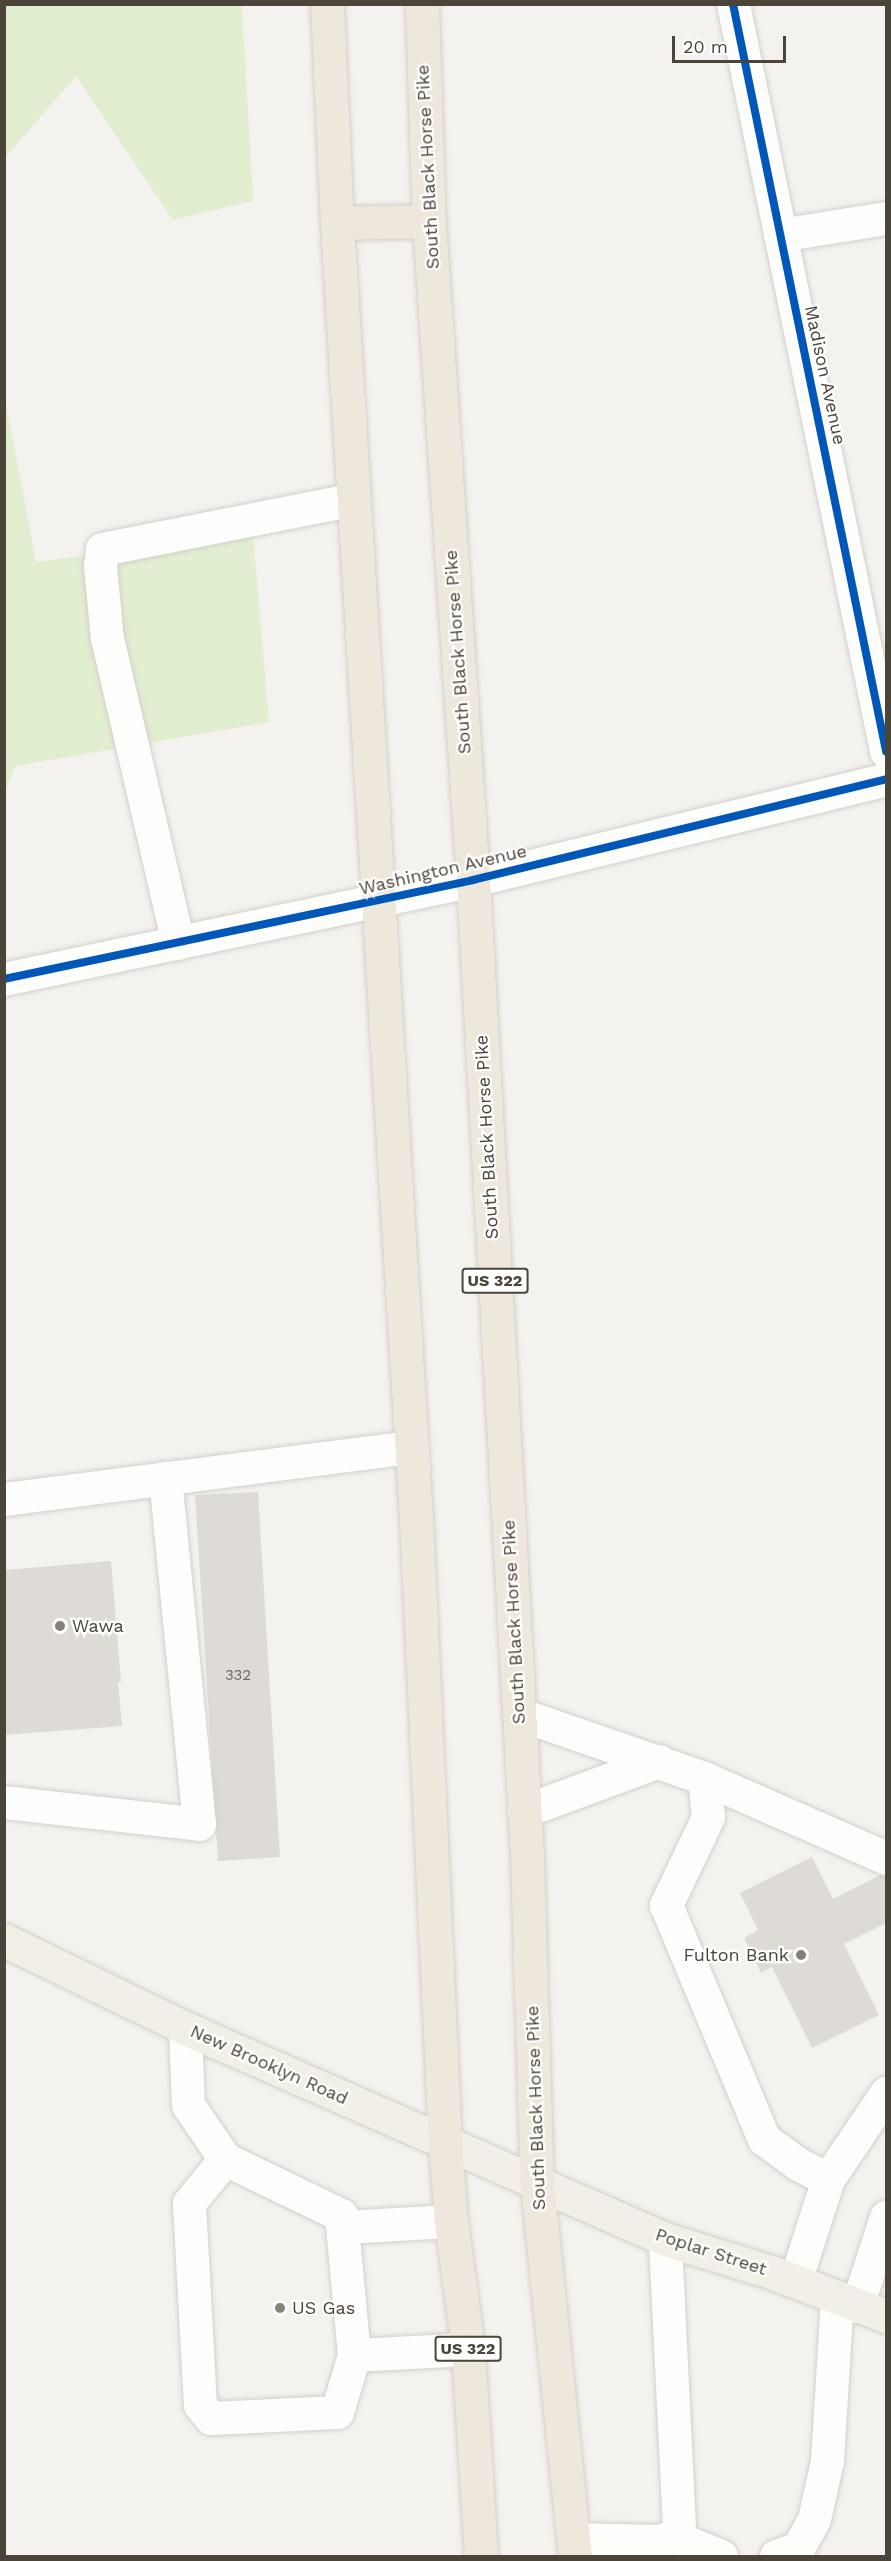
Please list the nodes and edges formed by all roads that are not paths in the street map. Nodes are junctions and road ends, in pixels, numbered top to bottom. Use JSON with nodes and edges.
{"nodes":[{"id":1,"x":327,"y":4,"type":"edge"},
{"id":2,"x":422,"y":4,"type":"edge"},
{"id":3,"x":733,"y":4,"type":"edge"},
{"id":4,"x":886,"y":218,"type":"edge"},
{"id":5,"x":429,"y":220,"type":"junction"},
{"id":6,"x":337,"y":223,"type":"junction"},
{"id":7,"x":780,"y":235,"type":"junction"},
{"id":8,"x":354,"y":499,"type":"junction"},
{"id":9,"x":886,"y":751,"type":"edge"},
{"id":10,"x":886,"y":779,"type":"edge"},
{"id":11,"x":473,"y":880,"type":"junction"},
{"id":12,"x":380,"y":900,"type":"junction"},
{"id":13,"x":178,"y":943,"type":"junction"},
{"id":14,"x":4,"y":979,"type":"edge"},
{"id":15,"x":412,"y":1447,"type":"junction"},
{"id":16,"x":165,"y":1478,"type":"junction"},
{"id":17,"x":4,"y":1499,"type":"edge"},
{"id":18,"x":519,"y":1714,"type":"junction"},
{"id":19,"x":659,"y":1761,"type":"junction"},
{"id":20,"x":704,"y":1778,"type":"junction"},
{"id":21,"x":4,"y":1802,"type":"edge"},
{"id":22,"x":524,"y":1812,"type":"junction"},
{"id":23,"x":886,"y":1858,"type":"edge"},
{"id":24,"x":4,"y":1940,"type":"edge"},
{"id":25,"x":185,"y":2028,"type":"junction"},
{"id":26,"x":886,"y":2093,"type":"edge"},
{"id":27,"x":445,"y":2143,"type":"junction"},
{"id":28,"x":225,"y":2159,"type":"junction"},
{"id":29,"x":828,"y":2179,"type":"junction"},
{"id":30,"x":537,"y":2183,"type":"junction"},
{"id":31,"x":886,"y":2217,"type":"edge"},
{"id":32,"x":451,"y":2221,"type":"junction"},
{"id":33,"x":343,"y":2227,"type":"junction"},
{"id":34,"x":665,"y":2239,"type":"junction"},
{"id":35,"x":795,"y":2281,"type":"junction"},
{"id":36,"x":860,"y":2307,"type":"edge"},
{"id":37,"x":468,"y":2349,"type":"junction"},
{"id":38,"x":354,"y":2355,"type":"junction"},
{"id":39,"x":672,"y":2536,"type":"junction"},
{"id":40,"x":574,"y":2548,"type":"edge"},
{"id":41,"x":481,"y":2556,"type":"edge"},
{"id":42,"x":721,"y":2556,"type":"edge"},
{"id":43,"x":776,"y":2556,"type":"edge"}],
"edges":[{"from":1,"to":6,"type":"highway","number":"US 322"},
{"from":2,"to":5,"type":"highway","name":"South Black Horse Pike","number":"US 322"},
{"from":3,"to":7,"type":"street","name":"Madison Avenue"},
{"from":4,"to":7,"type":"street"},
{"from":5,"to":6,"type":"highway"},
{"from":5,"to":11,"type":"highway","name":"South Black Horse Pike","number":"US 322"},
{"from":6,"to":8,"type":"highway","number":"US 322"},
{"from":7,"to":9,"type":"street","name":"Madison Avenue"},
{"from":8,"to":12,"type":"highway","number":"US 322"},
{"from":8,"to":13,"type":"street"},
{"from":10,"to":11,"type":"street","name":"Washington Avenue"},
{"from":11,"to":12,"type":"street","name":"Washington Avenue"},
{"from":11,"to":18,"type":"highway","name":"South Black Horse Pike","number":"US 322"},
{"from":12,"to":13,"type":"street","name":"Washington Avenue"},
{"from":12,"to":15,"type":"highway","number":"US 322"},
{"from":13,"to":14,"type":"street","name":"Washington Avenue"},
{"from":15,"to":16,"type":"street"},
{"from":15,"to":27,"type":"highway","number":"US 322"},
{"from":16,"to":17,"type":"street"},
{"from":16,"to":21,"type":"street"},
{"from":18,"to":19,"type":"street"},
{"from":18,"to":22,"type":"highway","name":"South Black Horse Pike","number":"US 322"},
{"from":19,"to":20,"type":"street"},
{"from":19,"to":22,"type":"street"},
{"from":20,"to":23,"type":"street"},
{"from":20,"to":29,"type":"street"},
{"from":22,"to":30,"type":"highway","name":"South Black Horse Pike","number":"US 322"},
{"from":24,"to":25,"type":"main road","name":"New Brooklyn Road"},
{"from":25,"to":27,"type":"main road","name":"New Brooklyn Road"},
{"from":25,"to":28,"type":"street"},
{"from":26,"to":29,"type":"street"},
{"from":27,"to":30,"type":"main road","name":"New Brooklyn Road"},
{"from":27,"to":32,"type":"highway","number":"US 322"},
{"from":28,"to":33,"type":"street"},
{"from":28,"to":38,"type":"street"},
{"from":29,"to":35,"type":"street"},
{"from":30,"to":34,"type":"main road","name":"Poplar Street"},
{"from":30,"to":40,"type":"highway","name":"South Black Horse Pike","number":"US 322"},
{"from":31,"to":36,"type":"street"},
{"from":32,"to":33,"type":"street"},
{"from":32,"to":37,"type":"highway","number":"US 322"},
{"from":33,"to":38,"type":"street"},
{"from":34,"to":35,"type":"main road","name":"Poplar Street"},
{"from":34,"to":39,"type":"street"},
{"from":35,"to":36,"type":"main road","name":"Poplar Street"},
{"from":36,"to":43,"type":"street"},
{"from":37,"to":38,"type":"street"},
{"from":37,"to":41,"type":"highway","number":"US 322"},
{"from":39,"to":40,"type":"street"},
{"from":39,"to":42,"type":"street"}]}
